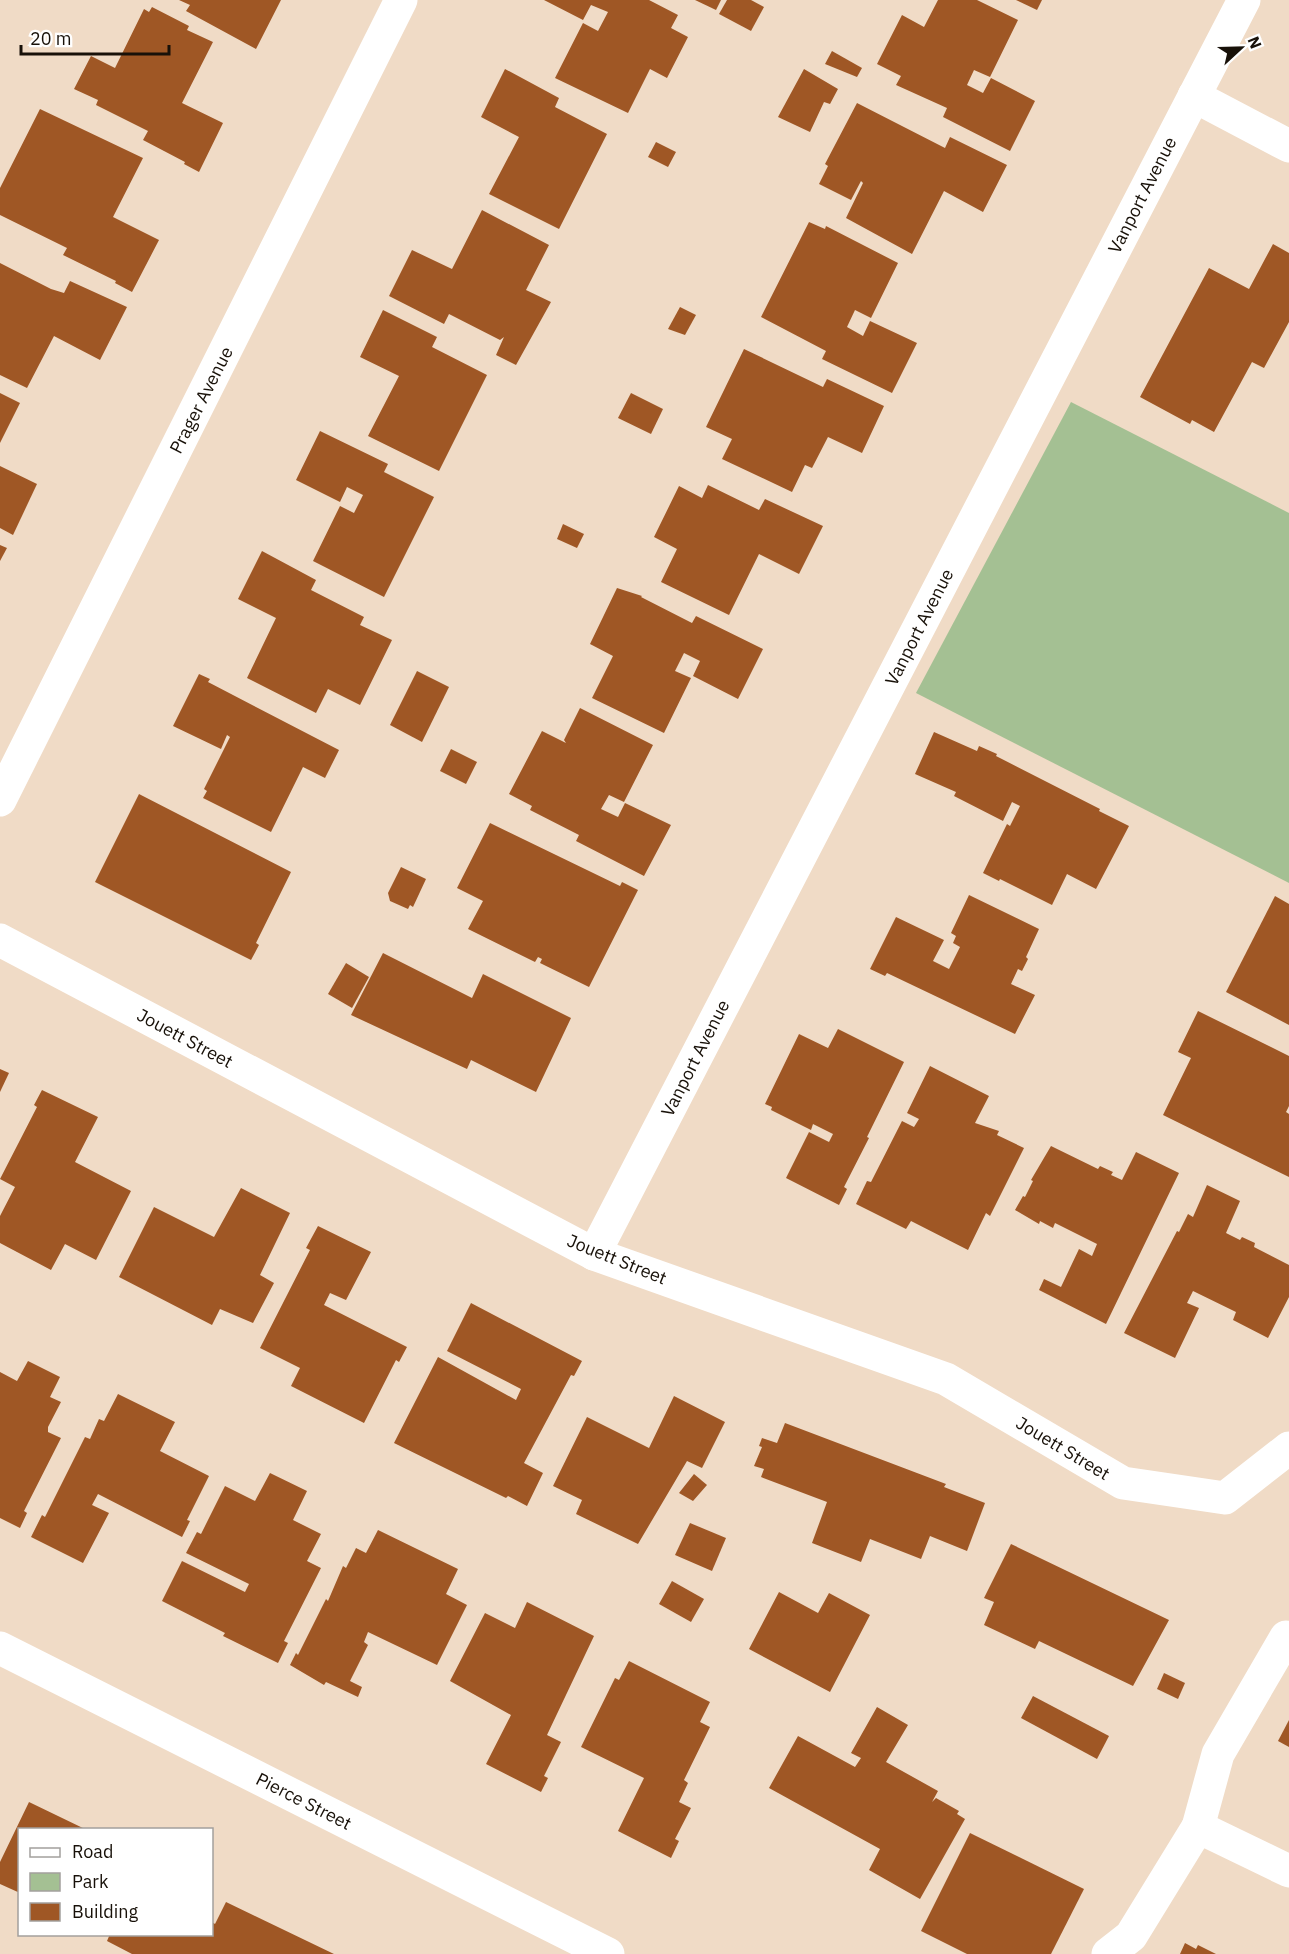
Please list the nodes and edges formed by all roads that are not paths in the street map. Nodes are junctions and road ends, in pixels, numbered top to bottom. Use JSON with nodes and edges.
{"nodes":[{"id":1,"x":401,"y":0,"type":"edge"},
{"id":2,"x":1244,"y":0,"type":"edge"},
{"id":3,"x":1194,"y":96,"type":"junction"},
{"id":4,"x":1289,"y":146,"type":"edge"},
{"id":5,"x":0,"y":800,"type":"edge"},
{"id":6,"x":0,"y":940,"type":"edge"},
{"id":7,"x":594,"y":1254,"type":"junction"},
{"id":8,"x":1289,"y":1448,"type":"edge"},
{"id":9,"x":1286,"y":1637,"type":"dead end"},
{"id":10,"x":0,"y":1648,"type":"edge"},
{"id":11,"x":1198,"y":1827,"type":"junction"},
{"id":12,"x":1289,"y":1872,"type":"edge"},
{"id":13,"x":608,"y":1954,"type":"edge"},
{"id":14,"x":1108,"y":1954,"type":"edge"}],
"edges":[{"from":1,"to":5,"type":"street","name":"Prager Avenue"},
{"from":2,"to":3,"type":"street","name":"Vanport Avenue"},
{"from":3,"to":4,"type":"street"},
{"from":3,"to":7,"type":"street","name":"Vanport Avenue"},
{"from":6,"to":7,"type":"street","name":"Jouett Street"},
{"from":7,"to":8,"type":"street","name":"Jouett Street"},
{"from":9,"to":11,"type":"street"},
{"from":10,"to":13,"type":"street","name":"Pierce Street"},
{"from":11,"to":12,"type":"street"},
{"from":11,"to":14,"type":"street"}]}
